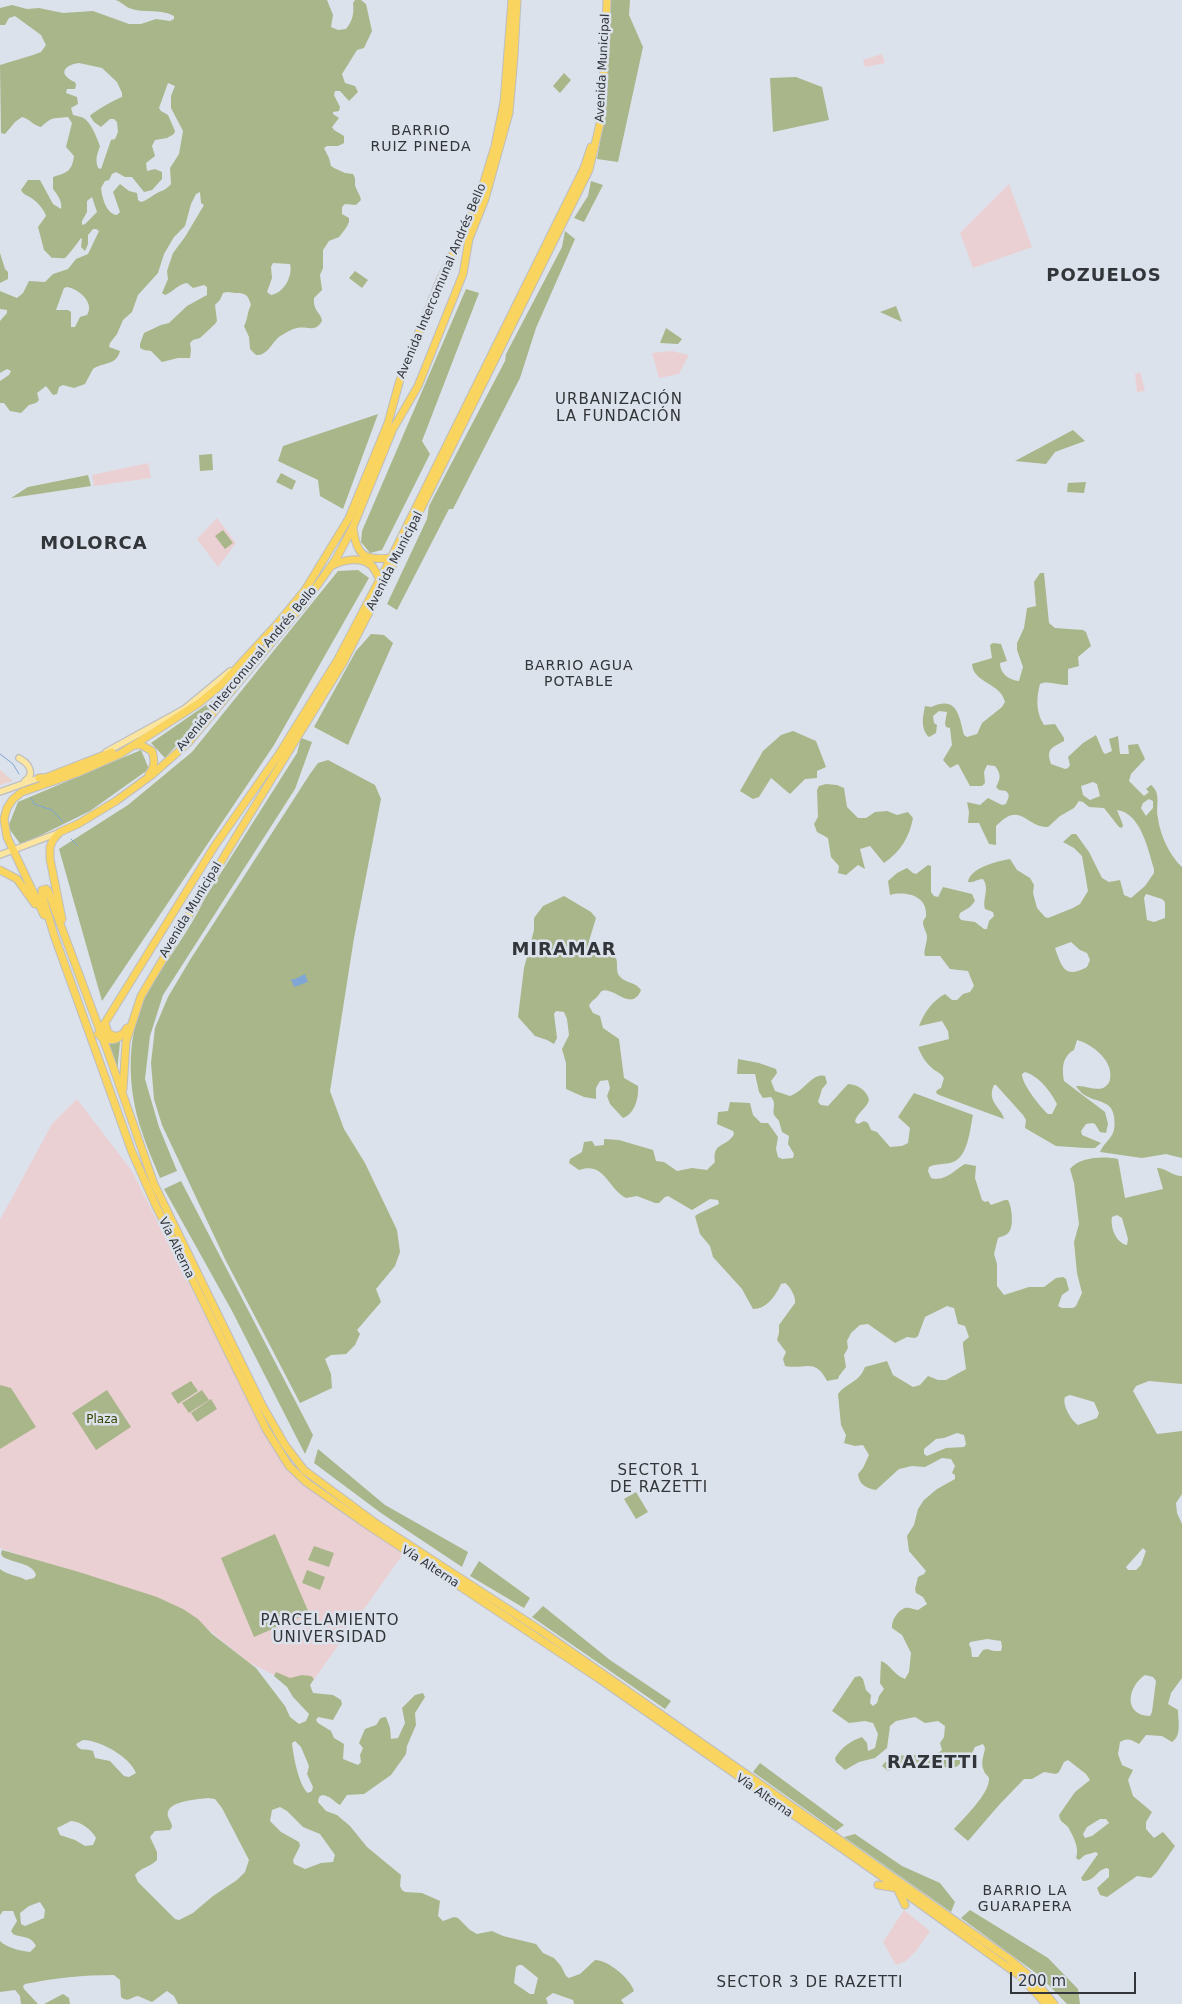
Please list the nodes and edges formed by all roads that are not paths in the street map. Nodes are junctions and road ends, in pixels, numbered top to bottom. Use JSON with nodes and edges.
{"nodes":[{"id":1,"x":512,"y":0,"type":"edge"},
{"id":2,"x":517,"y":0,"type":"edge"},
{"id":3,"x":606,"y":0,"type":"edge"},
{"id":4,"x":602,"y":95,"type":"junction"},
{"id":5,"x":353,"y":527,"type":"junction"},
{"id":6,"x":391,"y":558,"type":"junction"},
{"id":7,"x":331,"y":566,"type":"junction"},
{"id":8,"x":380,"y":580,"type":"junction"},
{"id":9,"x":250,"y":653,"type":"junction"},
{"id":10,"x":136,"y":745,"type":"junction"},
{"id":11,"x":19,"y":758,"type":"dead end"},
{"id":12,"x":39,"y":778,"type":"junction"},
{"id":13,"x":142,"y":782,"type":"junction"},
{"id":14,"x":17,"y":785,"type":"junction"},
{"id":15,"x":0,"y":792,"type":"edge"},
{"id":16,"x":60,"y":832,"type":"junction"},
{"id":17,"x":13,"y":851,"type":"junction"},
{"id":18,"x":0,"y":855,"type":"edge"},
{"id":19,"x":0,"y":870,"type":"edge"},
{"id":20,"x":43,"y":913,"type":"junction"},
{"id":21,"x":54,"y":935,"type":"junction"},
{"id":22,"x":66,"y":941,"type":"junction"},
{"id":23,"x":90,"y":1006,"type":"junction"},
{"id":24,"x":113,"y":1008,"type":"junction"},
{"id":25,"x":133,"y":1017,"type":"junction"},
{"id":26,"x":85,"y":1018,"type":"junction"},
{"id":27,"x":105,"y":1022,"type":"junction"},
{"id":28,"x":122,"y":1034,"type":"junction"},
{"id":29,"x":100,"y":1035,"type":"junction"},
{"id":30,"x":96,"y":1048,"type":"junction"},
{"id":31,"x":123,"y":1097,"type":"junction"},
{"id":32,"x":878,"y":1885,"type":"dead end"},
{"id":33,"x":897,"y":1888,"type":"junction"},
{"id":34,"x":905,"y":1905,"type":"dead end"},
{"id":35,"x":1046,"y":2004,"type":"edge"},
{"id":36,"x":1054,"y":2004,"type":"edge"}],
"edges":[{"from":1,"to":9,"type":"highway","name":"Avenida Intercomunal Andrés Bello"},
{"from":2,"to":5,"type":"highway","name":"Avenida Intercomunal Andrés Bello"},
{"from":3,"to":4,"type":"highway","name":"Avenida Municipal"},
{"from":4,"to":6,"type":"highway","name":"Avenida Municipal"},
{"from":4,"to":25,"type":"highway","name":"Avenida Municipal"},
{"from":5,"to":6,"type":"highway"},
{"from":5,"to":7,"type":"highway","name":"Avenida Intercomunal Andrés Bello"},
{"from":6,"to":8,"type":"highway","name":"Avenida Municipal"},
{"from":7,"to":8,"type":"highway"},
{"from":7,"to":13,"type":"highway","name":"Avenida Intercomunal Andrés Bello"},
{"from":8,"to":24,"type":"highway","name":"Avenida Municipal"},
{"from":9,"to":10,"type":"highway"},
{"from":9,"to":12,"type":"main road","name":"Avenida Intercomunal Andrés Bello"},
{"from":10,"to":12,"type":"highway"},
{"from":10,"to":13,"type":"highway"},
{"from":10,"to":17,"type":"highway"},
{"from":11,"to":14,"type":"main road"},
{"from":12,"to":14,"type":"main road","name":"Avenida Intercomunal Andrés Bello"},
{"from":13,"to":16,"type":"highway","name":"Avenida Intercomunal Andrés Bello"},
{"from":14,"to":15,"type":"main road","name":"Avenida Intercomunal Andrés Bello"},
{"from":16,"to":17,"type":"main road","name":"Avenida Intercomunal Andrés Bello"},
{"from":16,"to":22,"type":"highway"},
{"from":17,"to":18,"type":"main road","name":"Avenida Intercomunal Andrés Bello"},
{"from":17,"to":20,"type":"highway"},
{"from":19,"to":20,"type":"highway"},
{"from":20,"to":21,"type":"highway"},
{"from":21,"to":22,"type":"highway"},
{"from":21,"to":26,"type":"highway","name":"Vía Alterna"},
{"from":22,"to":23,"type":"highway","name":"Vía Alterna"},
{"from":23,"to":24,"type":"highway"},
{"from":23,"to":29,"type":"highway","name":"Vía Alterna"},
{"from":24,"to":27,"type":"highway","name":"Avenida Municipal"},
{"from":25,"to":28,"type":"highway"},
{"from":25,"to":31,"type":"highway","name":"Avenida Municipal"},
{"from":26,"to":29,"type":"highway"},
{"from":26,"to":30,"type":"highway","name":"Vía Alterna"},
{"from":27,"to":28,"type":"highway"},
{"from":27,"to":29,"type":"highway","name":"Avenida Municipal"},
{"from":28,"to":29,"type":"highway"},
{"from":29,"to":30,"type":"highway"},
{"from":29,"to":31,"type":"highway","name":"Vía Alterna"},
{"from":30,"to":33,"type":"highway","name":"Vía Alterna"},
{"from":31,"to":36,"type":"highway","name":"Vía Alterna"},
{"from":32,"to":33,"type":"highway"},
{"from":33,"to":34,"type":"highway"},
{"from":33,"to":35,"type":"highway","name":"Vía Alterna"}]}
